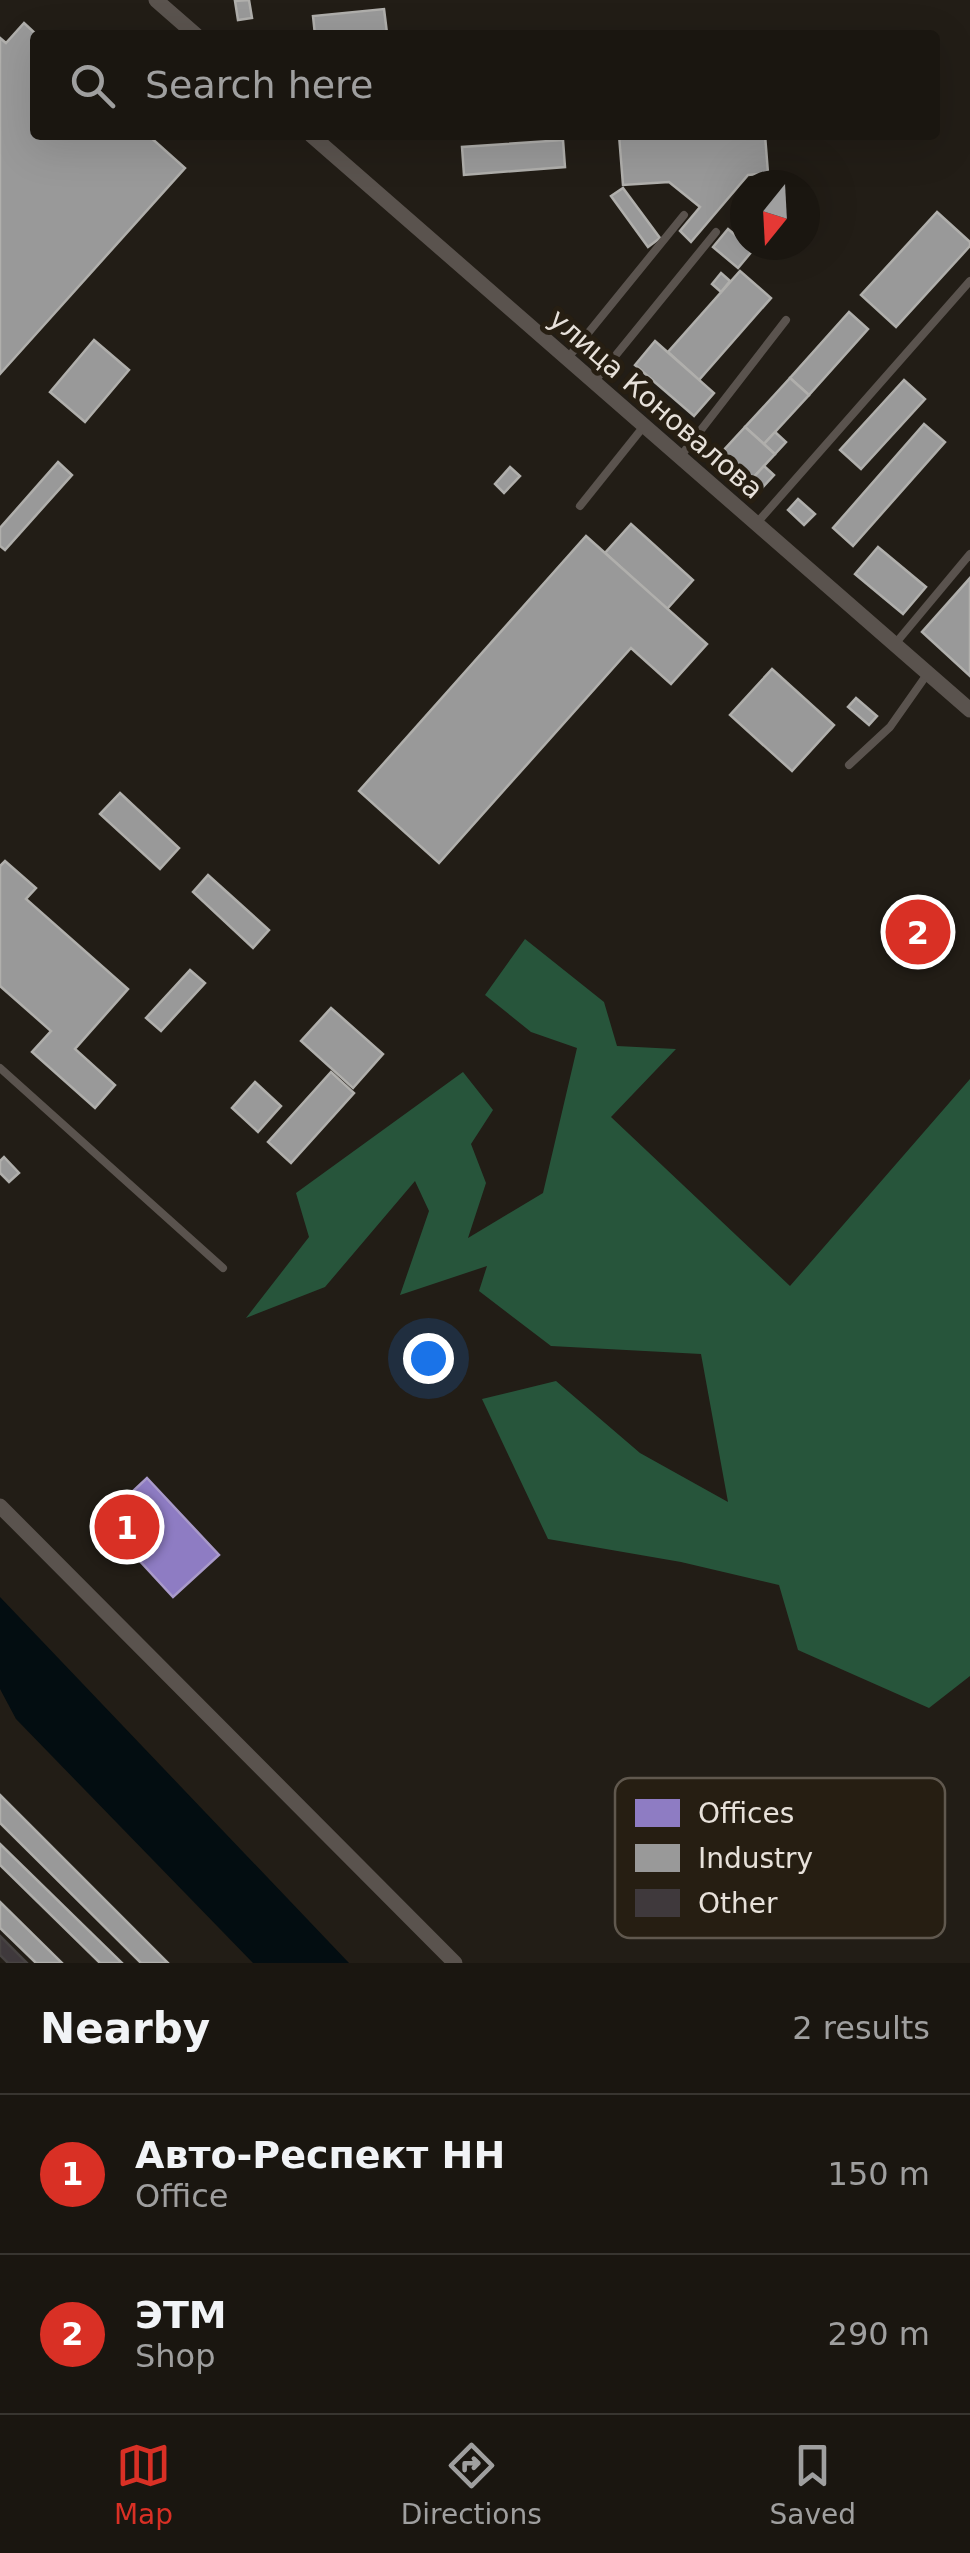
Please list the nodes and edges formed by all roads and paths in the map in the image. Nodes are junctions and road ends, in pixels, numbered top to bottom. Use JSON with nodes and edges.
{"nodes":[{"id":1,"x":156,"y":0,"type":"edge"},
{"id":2,"x":190,"y":30,"type":"edge"},
{"id":3,"x":316,"y":140,"type":"edge"},
{"id":4,"x":684,"y":215,"type":"dead end"},
{"id":5,"x":716,"y":232,"type":"dead end"},
{"id":6,"x":970,"y":281,"type":"edge"},
{"id":7,"x":786,"y":320,"type":"dead end"},
{"id":8,"x":568,"y":360,"type":"junction"},
{"id":9,"x":594,"y":382,"type":"junction"},
{"id":10,"x":644,"y":426,"type":"junction"},
{"id":11,"x":680,"y":458,"type":"junction"},
{"id":12,"x":580,"y":506,"type":"dead end"},
{"id":13,"x":756,"y":524,"type":"junction"},
{"id":14,"x":970,"y":554,"type":"edge"},
{"id":15,"x":895,"y":644,"type":"junction"},
{"id":16,"x":928,"y":673,"type":"junction"},
{"id":17,"x":970,"y":710,"type":"edge"},
{"id":18,"x":849,"y":765,"type":"dead end"},
{"id":19,"x":0,"y":1068,"type":"edge"},
{"id":20,"x":223,"y":1268,"type":"dead end"},
{"id":21,"x":0,"y":1506,"type":"edge"},
{"id":22,"x":455,"y":1963,"type":"edge"}],
"edges":[{"from":1,"to":2,"type":"street"},
{"from":3,"to":8,"type":"street","name":"улица Коновалова"},
{"from":4,"to":8,"type":"lane"},
{"from":5,"to":9,"type":"lane"},
{"from":6,"to":13,"type":"lane"},
{"from":7,"to":11,"type":"lane"},
{"from":8,"to":9,"type":"street","name":"улица Коновалова"},
{"from":9,"to":10,"type":"street","name":"улица Коновалова"},
{"from":10,"to":11,"type":"street","name":"улица Коновалова"},
{"from":10,"to":12,"type":"lane"},
{"from":11,"to":13,"type":"street","name":"улица Коновалова"},
{"from":13,"to":15,"type":"street","name":"улица Коновалова"},
{"from":14,"to":15,"type":"lane"},
{"from":15,"to":16,"type":"street","name":"улица Коновалова"},
{"from":16,"to":17,"type":"street","name":"улица Коновалова"},
{"from":16,"to":18,"type":"lane"},
{"from":19,"to":20,"type":"lane"},
{"from":21,"to":22,"type":"street"}]}
